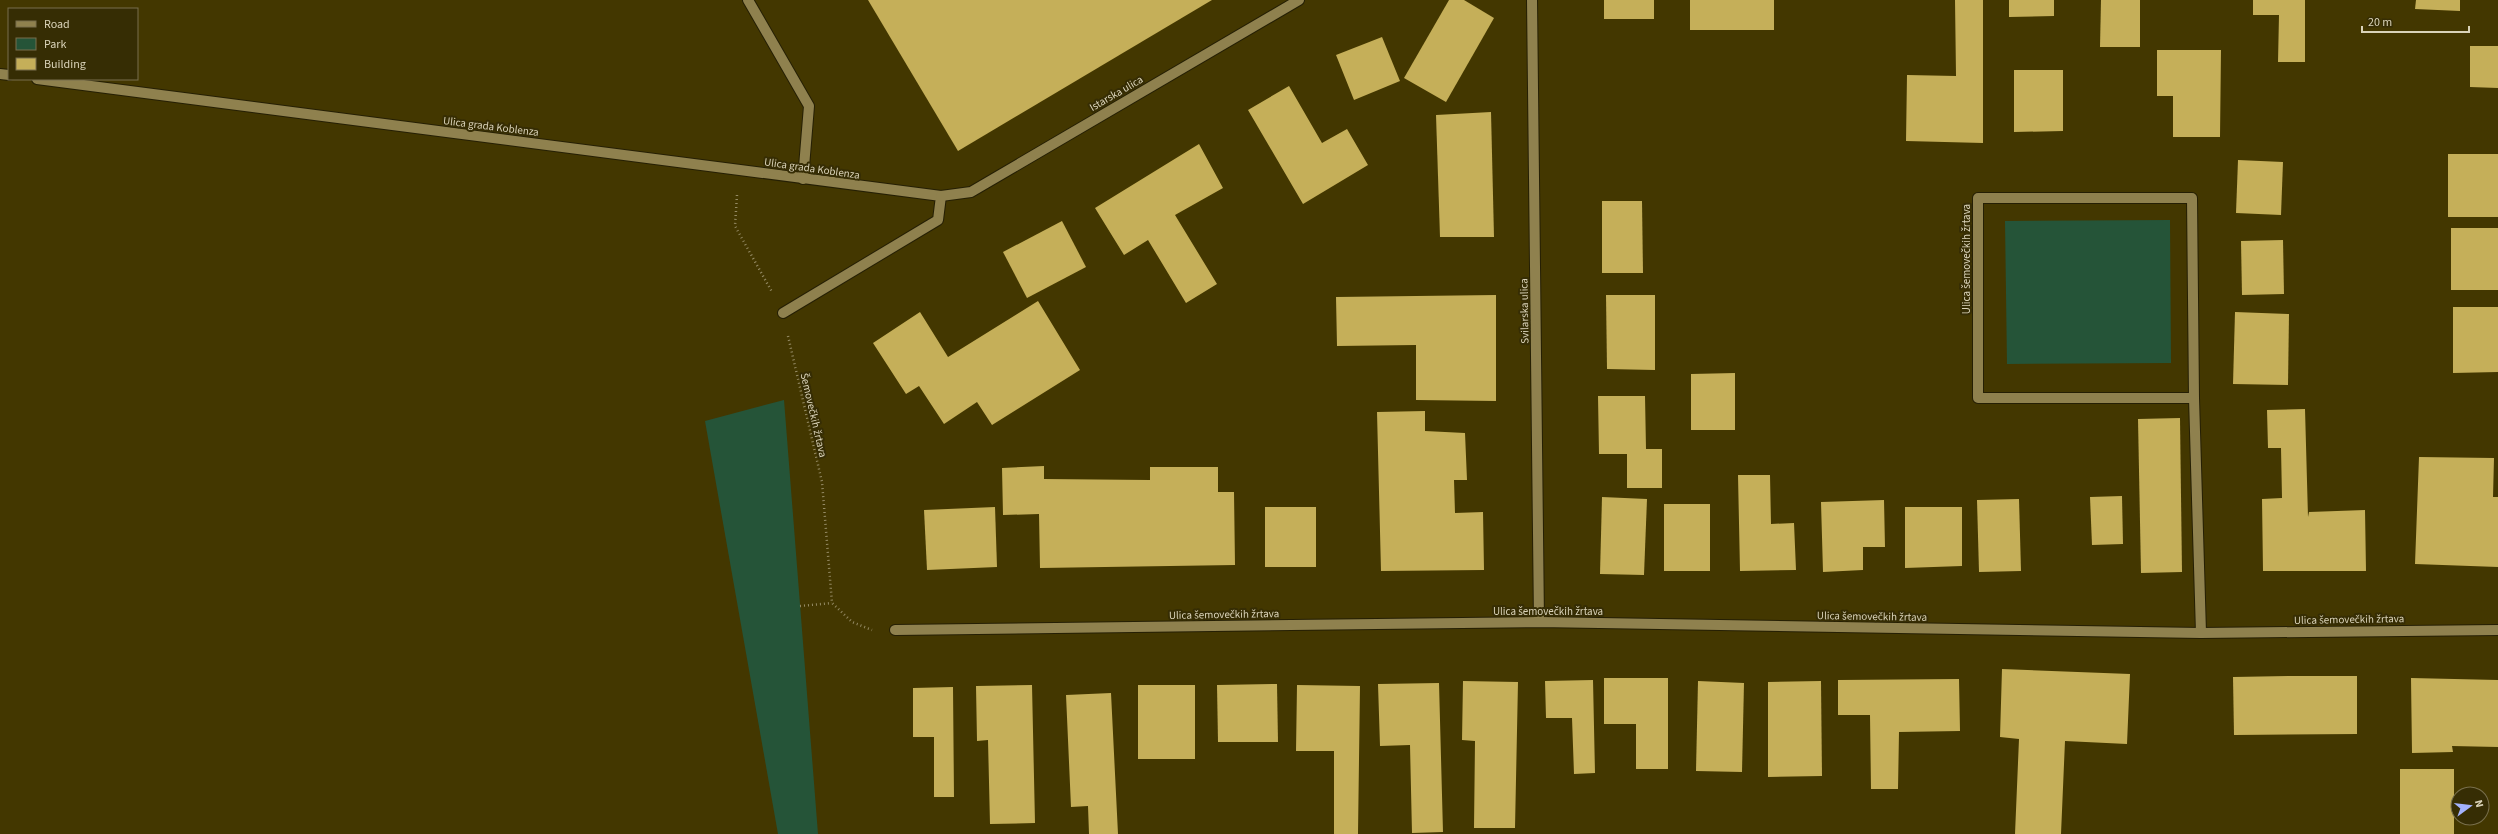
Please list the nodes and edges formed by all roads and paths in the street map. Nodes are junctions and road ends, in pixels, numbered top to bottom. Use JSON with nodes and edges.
{"nodes":[{"id":1,"x":748,"y":0,"type":"edge"},
{"id":2,"x":1299,"y":0,"type":"edge"},
{"id":3,"x":1532,"y":0,"type":"edge"},
{"id":4,"x":45,"y":80,"type":"edge"},
{"id":5,"x":739,"y":170,"type":"junction"},
{"id":6,"x":803,"y":179,"type":"junction"},
{"id":7,"x":941,"y":196,"type":"junction"},
{"id":8,"x":783,"y":313,"type":"junction"},
{"id":9,"x":2194,"y":398,"type":"junction"},
{"id":10,"x":832,"y":603,"type":"junction"},
{"id":11,"x":800,"y":606,"type":"dead end"},
{"id":12,"x":1540,"y":622,"type":"junction"},
{"id":13,"x":895,"y":630,"type":"joint"},
{"id":14,"x":2498,"y":630,"type":"edge"},
{"id":15,"x":2201,"y":633,"type":"junction"}],
"edges":[{"from":1,"to":6,"type":"street"},
{"from":2,"to":7,"type":"street","name":"Istarska ulica"},
{"from":3,"to":12,"type":"street","name":"Svilarska ulica"},
{"from":4,"to":5,"type":"street","name":"Ulica grada Koblenza"},
{"from":5,"to":6,"type":"street","name":"Ulica grada Koblenza"},
{"from":5,"to":8,"type":"path","name":"Šemovečkih žrtava"},
{"from":6,"to":7,"type":"street","name":"Ulica grada Koblenza"},
{"from":7,"to":8,"type":"street"},
{"from":8,"to":10,"type":"path","name":"Šemovečkih žrtava"},
{"from":9,"to":9,"type":"street","name":"Ulica šemovečkih žrtava"},
{"from":9,"to":15,"type":"street","name":"Ulica šemovečkih žrtava"},
{"from":10,"to":11,"type":"path"},
{"from":10,"to":13,"type":"path"},
{"from":12,"to":13,"type":"street","name":"Ulica šemovečkih žrtava"},
{"from":12,"to":15,"type":"street","name":"Ulica šemovečkih žrtava"},
{"from":14,"to":15,"type":"street","name":"Ulica šemovečkih žrtava"}]}
